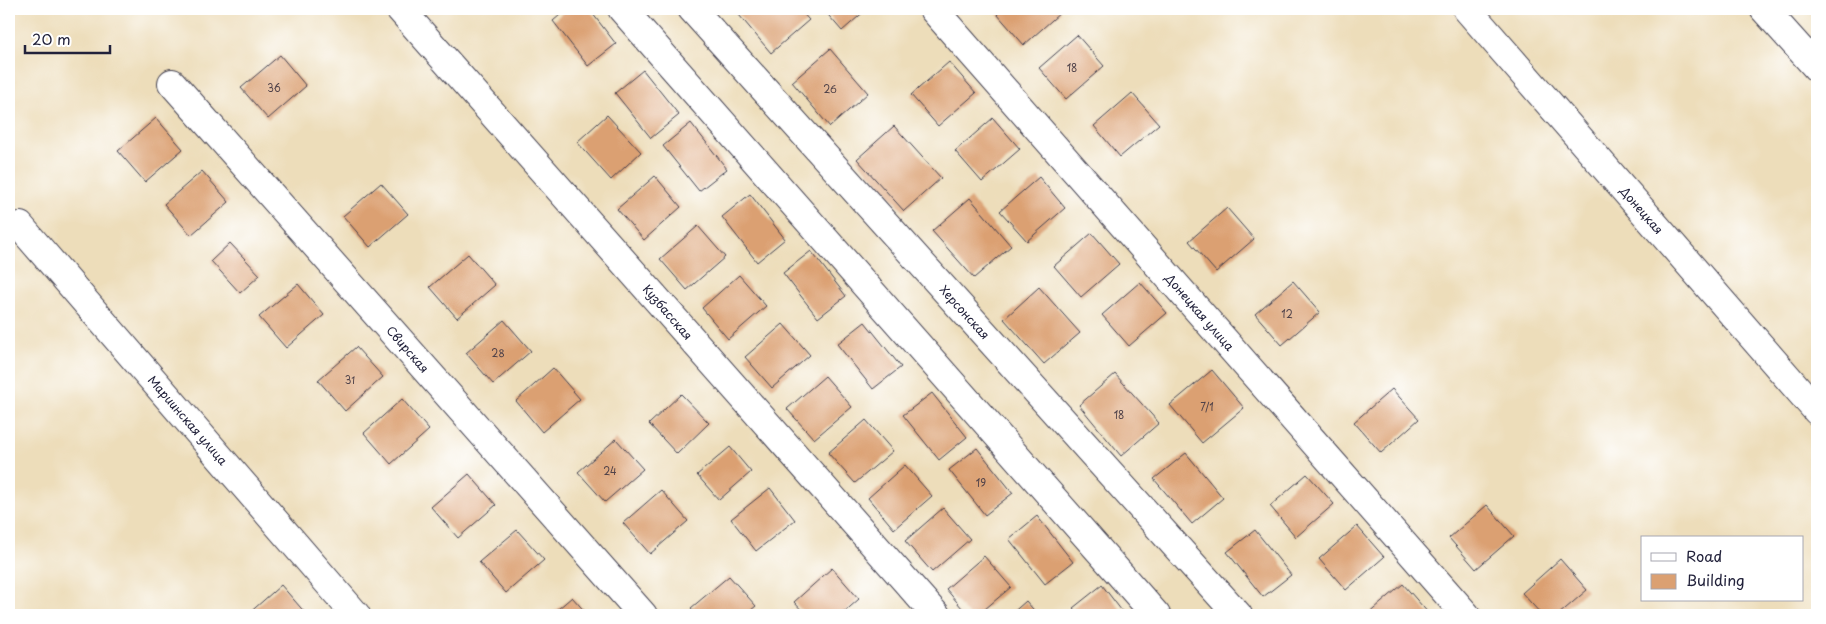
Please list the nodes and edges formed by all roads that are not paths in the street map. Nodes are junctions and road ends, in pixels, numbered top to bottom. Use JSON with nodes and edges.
{"nodes":[{"id":1,"x":400,"y":9,"type":"edge"},
{"id":2,"x":622,"y":9,"type":"edge"},
{"id":3,"x":692,"y":9,"type":"edge"},
{"id":4,"x":933,"y":9,"type":"edge"},
{"id":5,"x":1467,"y":9,"type":"edge"},
{"id":6,"x":1764,"y":9,"type":"edge"},
{"id":7,"x":1817,"y":68,"type":"edge"},
{"id":8,"x":172,"y":83,"type":"dead end"},
{"id":9,"x":20,"y":226,"type":"dead end"},
{"id":10,"x":1817,"y":411,"type":"edge"},
{"id":11,"x":356,"y":615,"type":"edge"},
{"id":12,"x":643,"y":615,"type":"edge"},
{"id":13,"x":936,"y":615,"type":"edge"},
{"id":14,"x":1156,"y":615,"type":"edge"},
{"id":15,"x":1238,"y":615,"type":"edge"},
{"id":16,"x":1466,"y":615,"type":"edge"}],
"edges":[{"from":1,"to":13,"type":"street","name":"Кузбасская"},
{"from":2,"to":14,"type":"street"},
{"from":3,"to":15,"type":"street","name":"Херсонская"},
{"from":4,"to":16,"type":"street","name":"Донецкая улица"},
{"from":5,"to":10,"type":"street","name":"Донецкая"},
{"from":6,"to":7,"type":"street"},
{"from":8,"to":12,"type":"street","name":"Свирская"},
{"from":9,"to":11,"type":"street","name":"Мариинская улица"}]}
